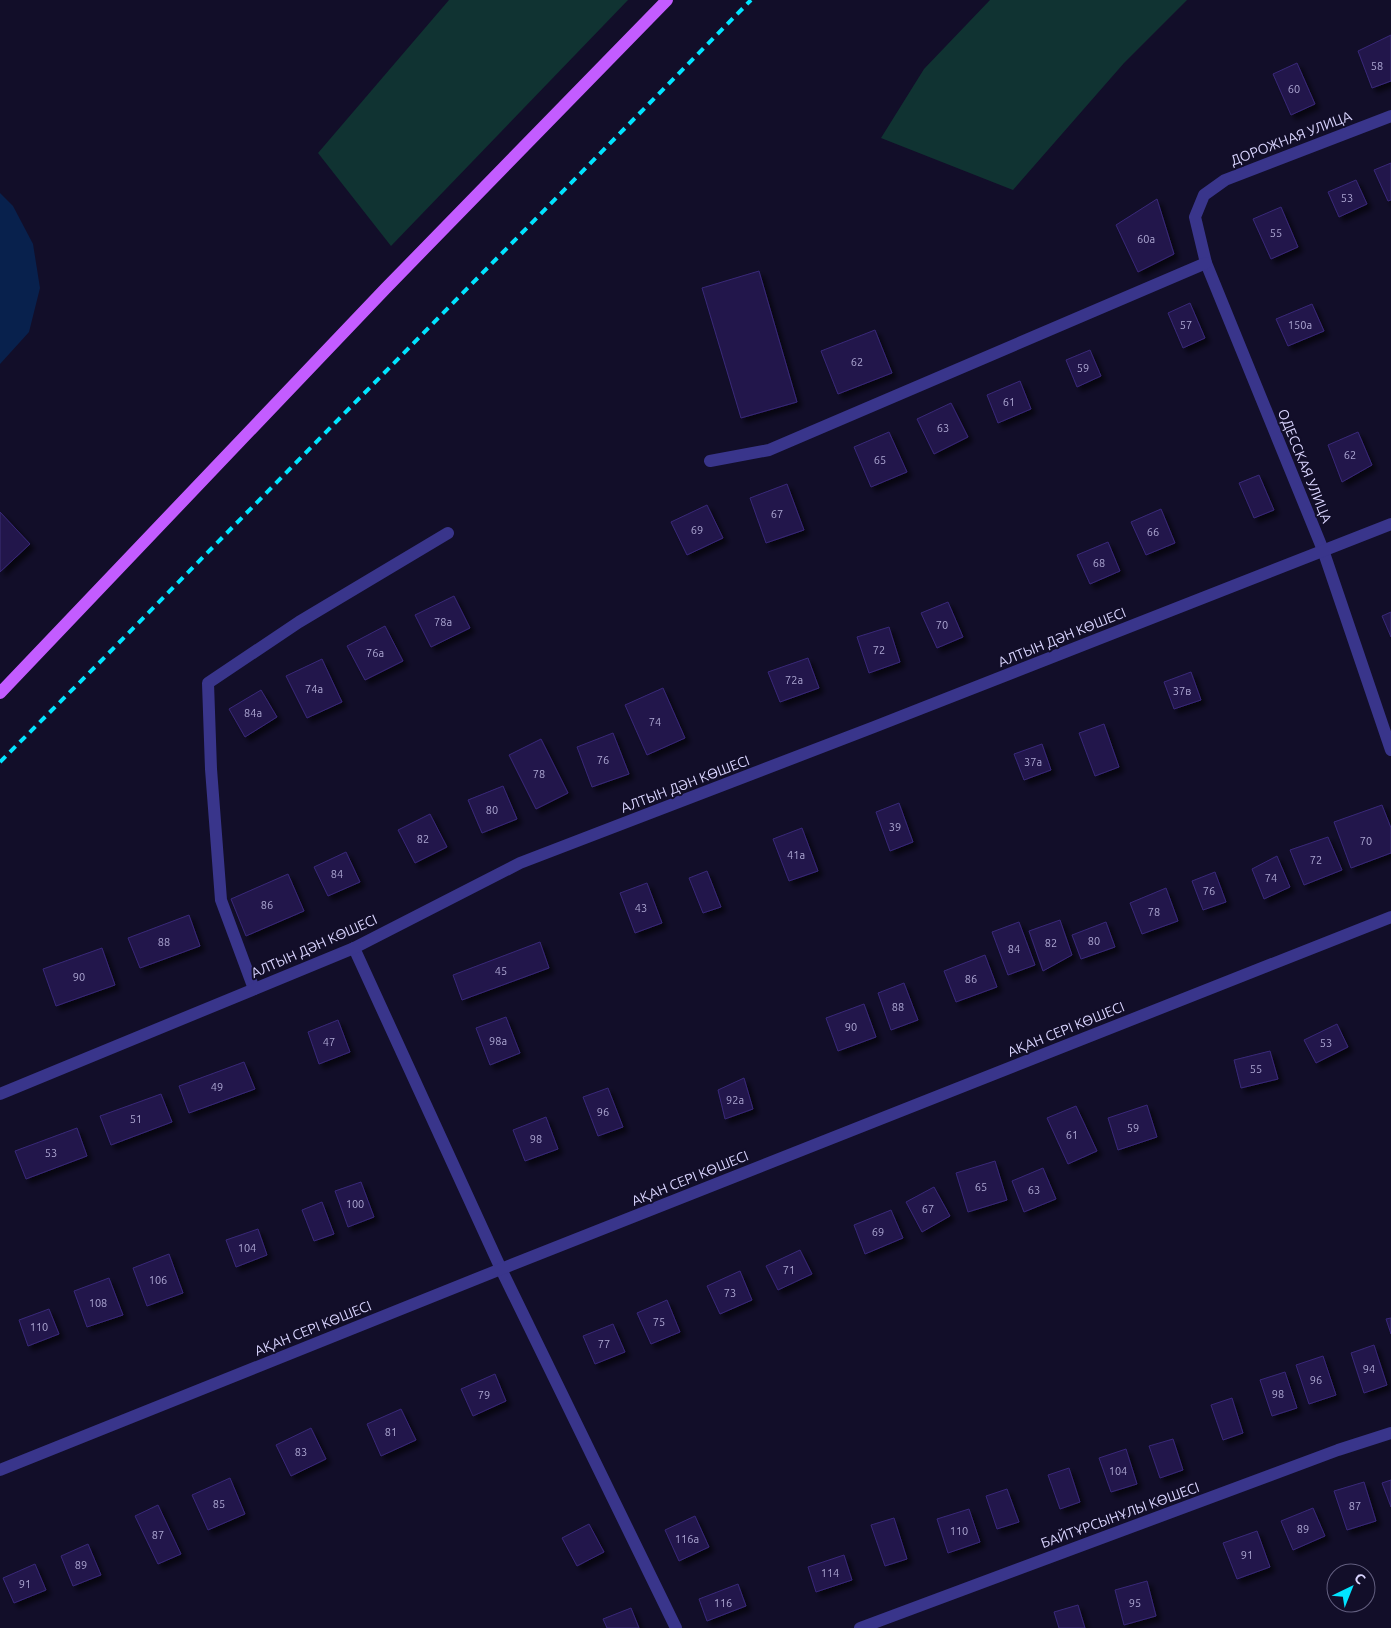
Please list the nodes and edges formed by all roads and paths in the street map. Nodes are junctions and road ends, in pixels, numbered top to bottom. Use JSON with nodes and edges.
{"nodes":[{"id":1,"x":667,"y":0,"type":"edge"},
{"id":2,"x":1391,"y":116,"type":"edge"},
{"id":3,"x":1204,"y":195,"type":"joint"},
{"id":4,"x":1206,"y":263,"type":"junction"},
{"id":5,"x":710,"y":461,"type":"dead end"},
{"id":6,"x":1391,"y":524,"type":"edge"},
{"id":7,"x":448,"y":534,"type":"dead end"},
{"id":8,"x":1323,"y":550,"type":"junction"},
{"id":9,"x":0,"y":693,"type":"edge"},
{"id":10,"x":1391,"y":750,"type":"edge"},
{"id":11,"x":1391,"y":917,"type":"edge"},
{"id":12,"x":354,"y":948,"type":"junction"},
{"id":13,"x":254,"y":989,"type":"junction"},
{"id":14,"x":0,"y":1094,"type":"edge"},
{"id":15,"x":501,"y":1269,"type":"junction"},
{"id":16,"x":1391,"y":1433,"type":"edge"},
{"id":17,"x":0,"y":1470,"type":"edge"},
{"id":18,"x":676,"y":1628,"type":"edge"},
{"id":19,"x":860,"y":1628,"type":"edge"}],
"edges":[{"from":1,"to":9,"type":"main road"},
{"from":2,"to":3,"type":"street","name":"ДОРОЖНАЯ УЛИЦА"},
{"from":3,"to":4,"type":"street","name":"ОДЕССКАЯ УЛИЦА"},
{"from":4,"to":5,"type":"street"},
{"from":4,"to":8,"type":"street","name":"ОДЕССКАЯ УЛИЦА"},
{"from":6,"to":8,"type":"street","name":"АЛТЫН ДӘН КӨШЕСІ"},
{"from":7,"to":13,"type":"street"},
{"from":8,"to":10,"type":"street","name":"ОДЕССКАЯ УЛИЦА"},
{"from":8,"to":12,"type":"street","name":"АЛТЫН ДӘН КӨШЕСІ"},
{"from":11,"to":15,"type":"street","name":"АҚАН СЕРІ КӨШЕСІ"},
{"from":12,"to":13,"type":"street","name":"АЛТЫН ДӘН КӨШЕСІ"},
{"from":12,"to":15,"type":"street"},
{"from":13,"to":14,"type":"street","name":"АЛТЫН ДӘН КӨШЕСІ"},
{"from":15,"to":17,"type":"street","name":"АҚАН СЕРІ КӨШЕСІ"},
{"from":15,"to":18,"type":"street"},
{"from":16,"to":19,"type":"street","name":"БАЙТҰРСЫНҰЛЫ КӨШЕСІ"}]}
